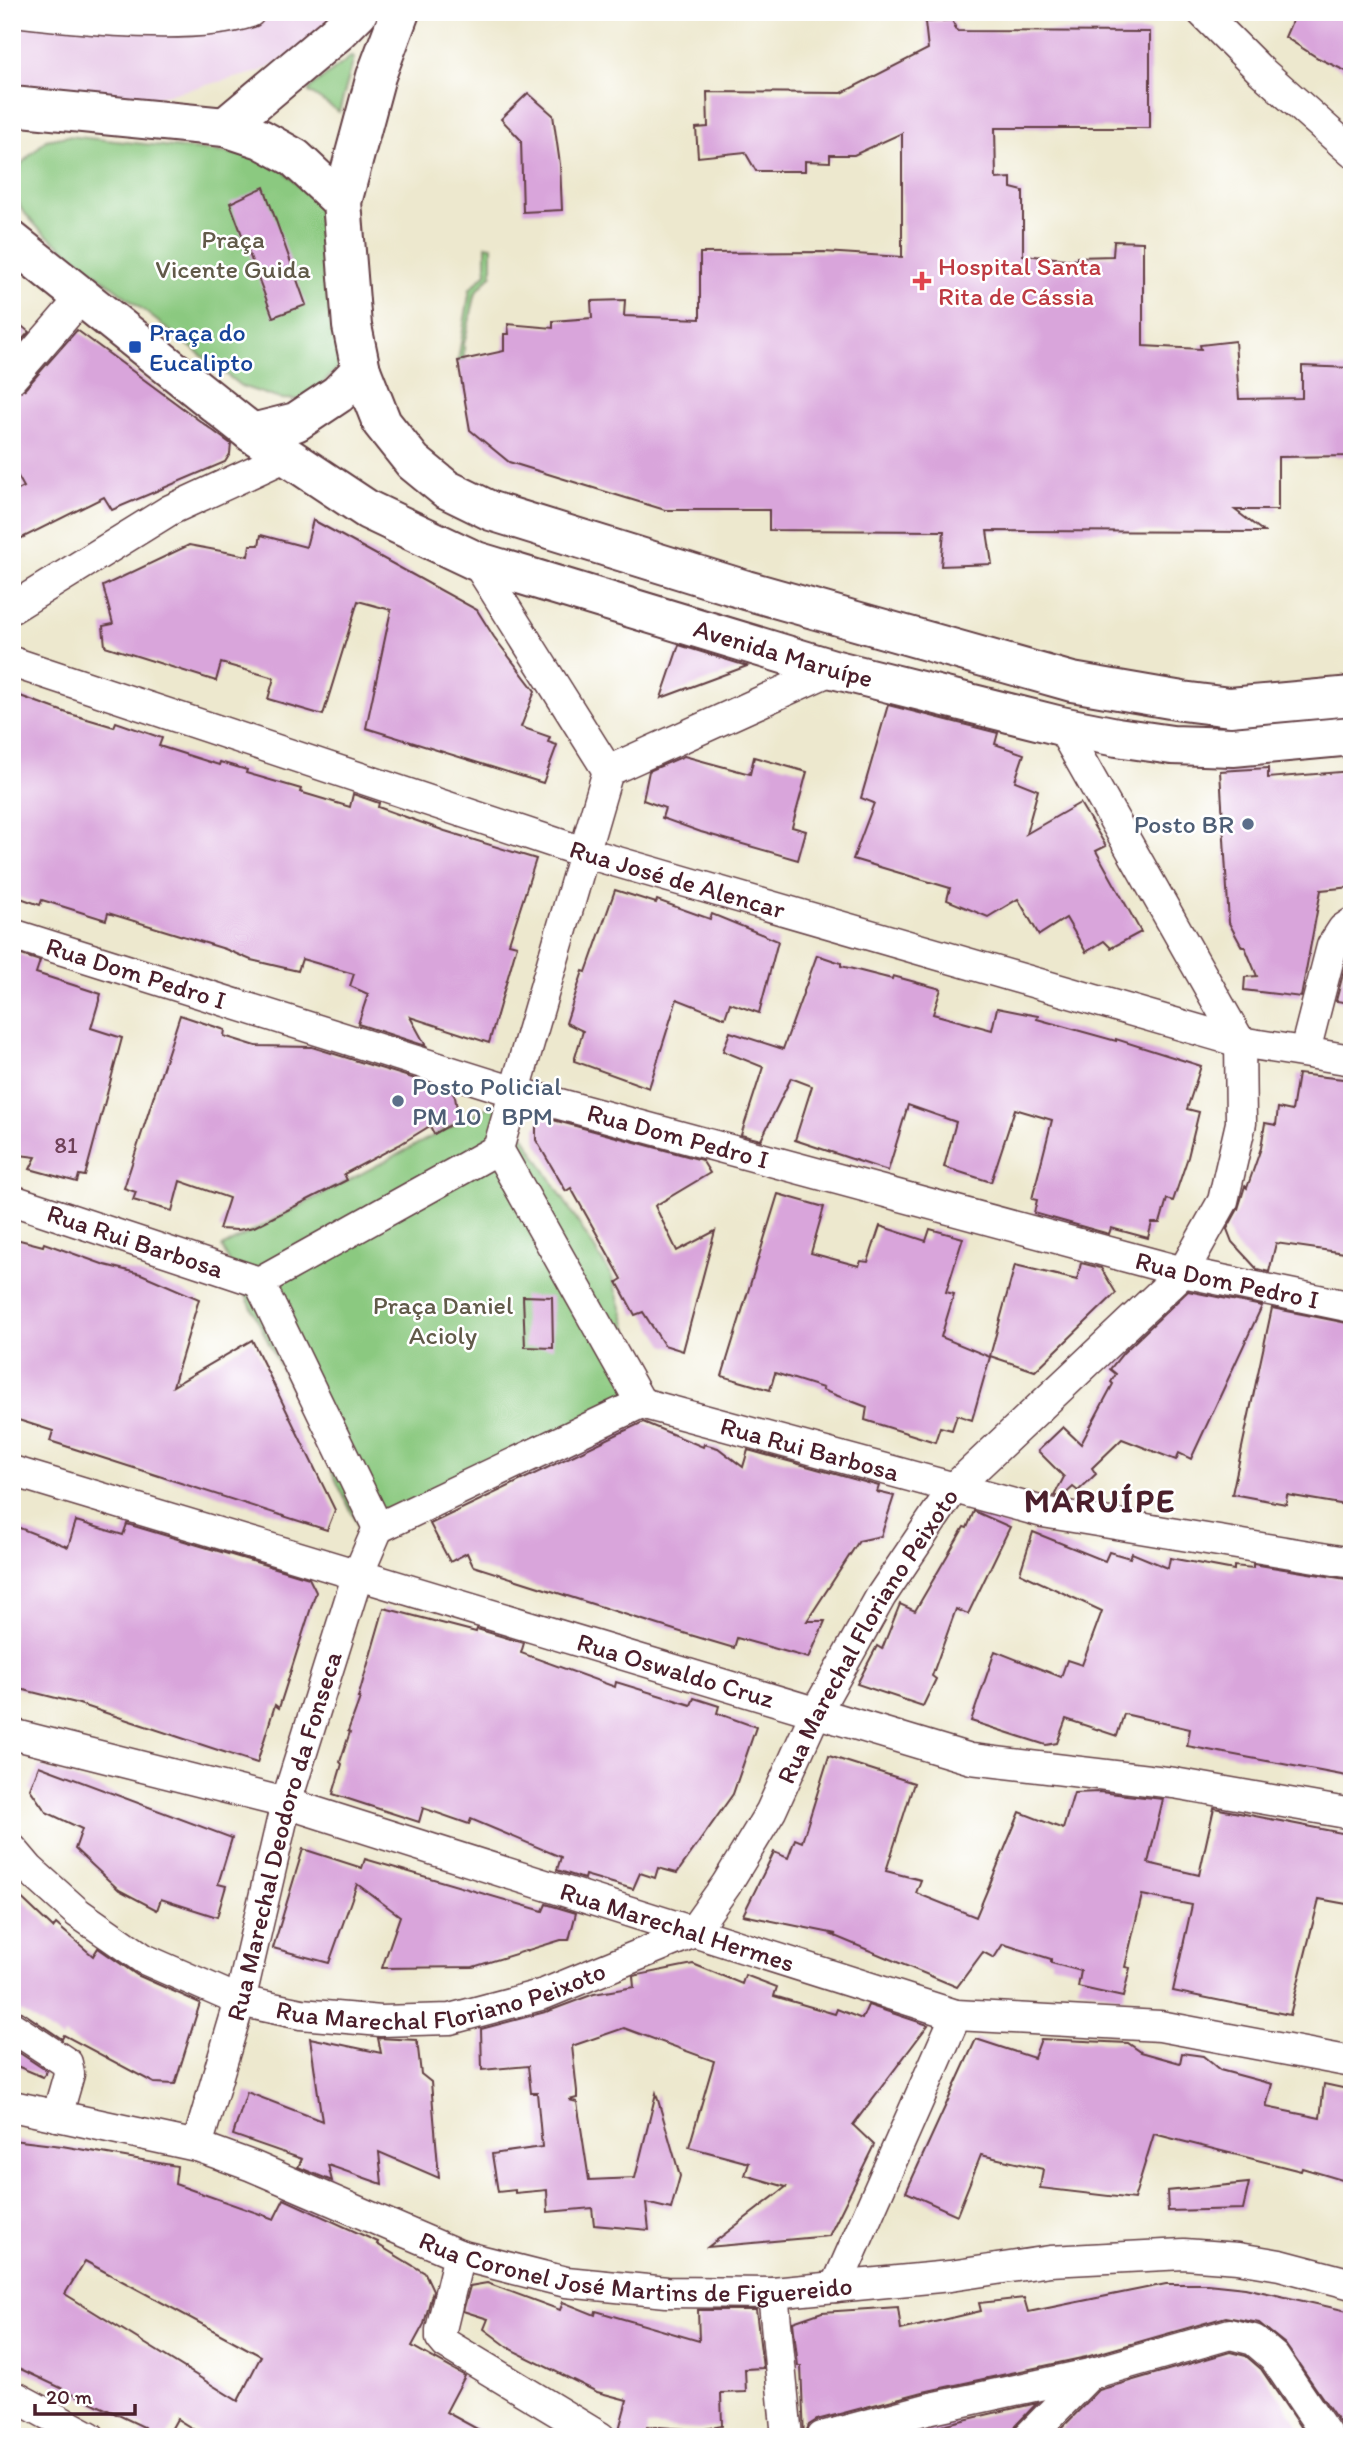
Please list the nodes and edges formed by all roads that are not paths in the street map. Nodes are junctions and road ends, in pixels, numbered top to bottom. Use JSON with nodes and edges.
{"nodes":[{"id":1,"x":23,"y":12,"type":"edge"},
{"id":2,"x":250,"y":12,"type":"edge"},
{"id":3,"x":358,"y":12,"type":"edge"},
{"id":4,"x":400,"y":12,"type":"edge"},
{"id":5,"x":1202,"y":12,"type":"edge"},
{"id":6,"x":15,"y":113,"type":"edge"},
{"id":7,"x":225,"y":127,"type":"junction"},
{"id":8,"x":1352,"y":152,"type":"edge"},
{"id":9,"x":342,"y":202,"type":"junction"},
{"id":10,"x":12,"y":241,"type":"edge"},
{"id":11,"x":82,"y":297,"type":"junction"},
{"id":12,"x":361,"y":370,"type":"junction"},
{"id":13,"x":12,"y":378,"type":"edge"},
{"id":14,"x":252,"y":433,"type":"junction"},
{"id":15,"x":285,"y":457,"type":"junction"},
{"id":16,"x":475,"y":561,"type":"junction"},
{"id":17,"x":12,"y":608,"type":"edge"},
{"id":18,"x":12,"y":662,"type":"edge"},
{"id":19,"x":833,"y":669,"type":"junction"},
{"id":20,"x":1352,"y":696,"type":"edge"},
{"id":21,"x":1061,"y":726,"type":"junction"},
{"id":22,"x":1352,"y":736,"type":"edge"},
{"id":23,"x":608,"y":771,"type":"junction"},
{"id":24,"x":583,"y":852,"type":"junction"},
{"id":25,"x":1352,"y":923,"type":"edge"},
{"id":26,"x":12,"y":934,"type":"edge"},
{"id":27,"x":1240,"y":1042,"type":"junction"},
{"id":28,"x":1305,"y":1051,"type":"junction"},
{"id":29,"x":1352,"y":1060,"type":"edge"},
{"id":30,"x":515,"y":1092,"type":"junction"},
{"id":31,"x":498,"y":1149,"type":"junction"},
{"id":32,"x":12,"y":1200,"type":"edge"},
{"id":33,"x":1183,"y":1272,"type":"junction"},
{"id":34,"x":259,"y":1282,"type":"junction"},
{"id":35,"x":1352,"y":1307,"type":"edge"},
{"id":36,"x":641,"y":1403,"type":"junction"},
{"id":37,"x":12,"y":1471,"type":"edge"},
{"id":38,"x":953,"y":1489,"type":"junction"},
{"id":39,"x":378,"y":1528,"type":"junction"},
{"id":40,"x":1352,"y":1563,"type":"edge"},
{"id":41,"x":357,"y":1577,"type":"junction"},
{"id":42,"x":815,"y":1714,"type":"junction"},
{"id":43,"x":12,"y":1734,"type":"edge"},
{"id":44,"x":286,"y":1803,"type":"junction"},
{"id":45,"x":1352,"y":1814,"type":"edge"},
{"id":46,"x":12,"y":1849,"type":"edge"},
{"id":47,"x":692,"y":1933,"type":"junction"},
{"id":48,"x":240,"y":2001,"type":"junction"},
{"id":49,"x":956,"y":2015,"type":"junction"},
{"id":50,"x":12,"y":2027,"type":"edge"},
{"id":51,"x":1352,"y":2062,"type":"edge"},
{"id":52,"x":12,"y":2106,"type":"edge"},
{"id":53,"x":57,"y":2116,"type":"junction"},
{"id":54,"x":197,"y":2146,"type":"junction"},
{"id":55,"x":459,"y":2255,"type":"junction"},
{"id":56,"x":1352,"y":2284,"type":"edge"},
{"id":57,"x":836,"y":2287,"type":"junction"},
{"id":58,"x":773,"y":2292,"type":"junction"},
{"id":59,"x":1090,"y":2374,"type":"junction"},
{"id":60,"x":12,"y":2395,"type":"edge"},
{"id":61,"x":90,"y":2437,"type":"edge"},
{"id":62,"x":600,"y":2437,"type":"edge"},
{"id":63,"x":787,"y":2437,"type":"edge"},
{"id":64,"x":822,"y":2437,"type":"edge"},
{"id":65,"x":1028,"y":2437,"type":"edge"},
{"id":66,"x":1328,"y":2437,"type":"edge"}],
"edges":[{"from":1,"to":2,"type":"street"},
{"from":3,"to":7,"type":"main road"},
{"from":4,"to":9,"type":"main road"},
{"from":5,"to":8,"type":"street"},
{"from":6,"to":7,"type":"main road"},
{"from":7,"to":9,"type":"main road"},
{"from":9,"to":12,"type":"main road"},
{"from":10,"to":11,"type":"main road"},
{"from":11,"to":13,"type":"street"},
{"from":11,"to":14,"type":"main road"},
{"from":12,"to":14,"type":"main road"},
{"from":12,"to":20,"type":"main road","name":"Avenida Maruípe"},
{"from":14,"to":15,"type":"main road","name":"Avenida Maruípe"},
{"from":15,"to":16,"type":"main road","name":"Avenida Maruípe"},
{"from":15,"to":17,"type":"street"},
{"from":16,"to":19,"type":"main road","name":"Avenida Maruípe"},
{"from":16,"to":23,"type":"street"},
{"from":18,"to":24,"type":"street","name":"Rua José de Alencar"},
{"from":19,"to":21,"type":"main road","name":"Avenida Maruípe"},
{"from":19,"to":23,"type":"street"},
{"from":21,"to":22,"type":"main road","name":"Avenida Maruípe"},
{"from":21,"to":27,"type":"street","name":"Rua Marechal Floriano Peixoto"},
{"from":23,"to":24,"type":"street"},
{"from":24,"to":27,"type":"street","name":"Rua José de Alencar"},
{"from":24,"to":30,"type":"street"},
{"from":25,"to":28,"type":"street"},
{"from":26,"to":30,"type":"street","name":"Rua Dom Pedro I"},
{"from":27,"to":28,"type":"street","name":"Rua José de Alencar"},
{"from":27,"to":33,"type":"street","name":"Rua Marechal Floriano Peixoto"},
{"from":28,"to":29,"type":"street","name":"Rua José de Alencar"},
{"from":30,"to":31,"type":"street"},
{"from":30,"to":33,"type":"street","name":"Rua Dom Pedro I"},
{"from":31,"to":34,"type":"street"},
{"from":31,"to":36,"type":"street"},
{"from":32,"to":34,"type":"street","name":"Rua Rui Barbosa"},
{"from":33,"to":35,"type":"street","name":"Rua Dom Pedro I"},
{"from":33,"to":38,"type":"street","name":"Rua Marechal Floriano Peixoto"},
{"from":34,"to":39,"type":"street"},
{"from":36,"to":38,"type":"street","name":"Rua Rui Barbosa"},
{"from":36,"to":39,"type":"street"},
{"from":37,"to":41,"type":"street","name":"Rua Oswaldo Cruz"},
{"from":38,"to":40,"type":"street","name":"Rua Rui Barbosa"},
{"from":38,"to":42,"type":"street","name":"Rua Marechal Floriano Peixoto"},
{"from":39,"to":41,"type":"street","name":"Rua Marechal Deodoro da Fonseca"},
{"from":41,"to":42,"type":"street","name":"Rua Oswaldo Cruz"},
{"from":41,"to":44,"type":"street","name":"Rua Marechal Deodoro da Fonseca"},
{"from":42,"to":45,"type":"street","name":"Rua Oswaldo Cruz"},
{"from":42,"to":47,"type":"street","name":"Rua Marechal Floriano Peixoto"},
{"from":43,"to":44,"type":"street","name":"Rua Marechal Hermes"},
{"from":44,"to":47,"type":"street","name":"Rua Marechal Hermes"},
{"from":44,"to":48,"type":"street","name":"Rua Marechal Deodoro da Fonseca"},
{"from":46,"to":48,"type":"street","name":"Rua Marechal Floriano Peixoto"},
{"from":47,"to":48,"type":"street","name":"Rua Marechal Floriano Peixoto"},
{"from":47,"to":49,"type":"street","name":"Rua Marechal Hermes"},
{"from":48,"to":54,"type":"street","name":"Rua Marechal Deodoro da Fonseca"},
{"from":49,"to":51,"type":"street","name":"Rua Marechal Hermes"},
{"from":49,"to":57,"type":"street"},
{"from":50,"to":53,"type":"street"},
{"from":52,"to":53,"type":"street","name":"Rua Coronel José Martins de Figuereido"},
{"from":53,"to":54,"type":"street","name":"Rua Coronel José Martins de Figuereido"},
{"from":54,"to":55,"type":"street","name":"Rua Coronel José Martins de Figuereido"},
{"from":55,"to":58,"type":"street","name":"Rua Coronel José Martins de Figuereido"},
{"from":55,"to":62,"type":"street"},
{"from":56,"to":57,"type":"street","name":"Rua Coronel José Martins de Figuereido"},
{"from":57,"to":58,"type":"street","name":"Rua Coronel José Martins de Figuereido"},
{"from":58,"to":63,"type":"street"},
{"from":59,"to":64,"type":"street"},
{"from":59,"to":65,"type":"street"},
{"from":59,"to":66,"type":"street"},
{"from":60,"to":61,"type":"street"}]}
